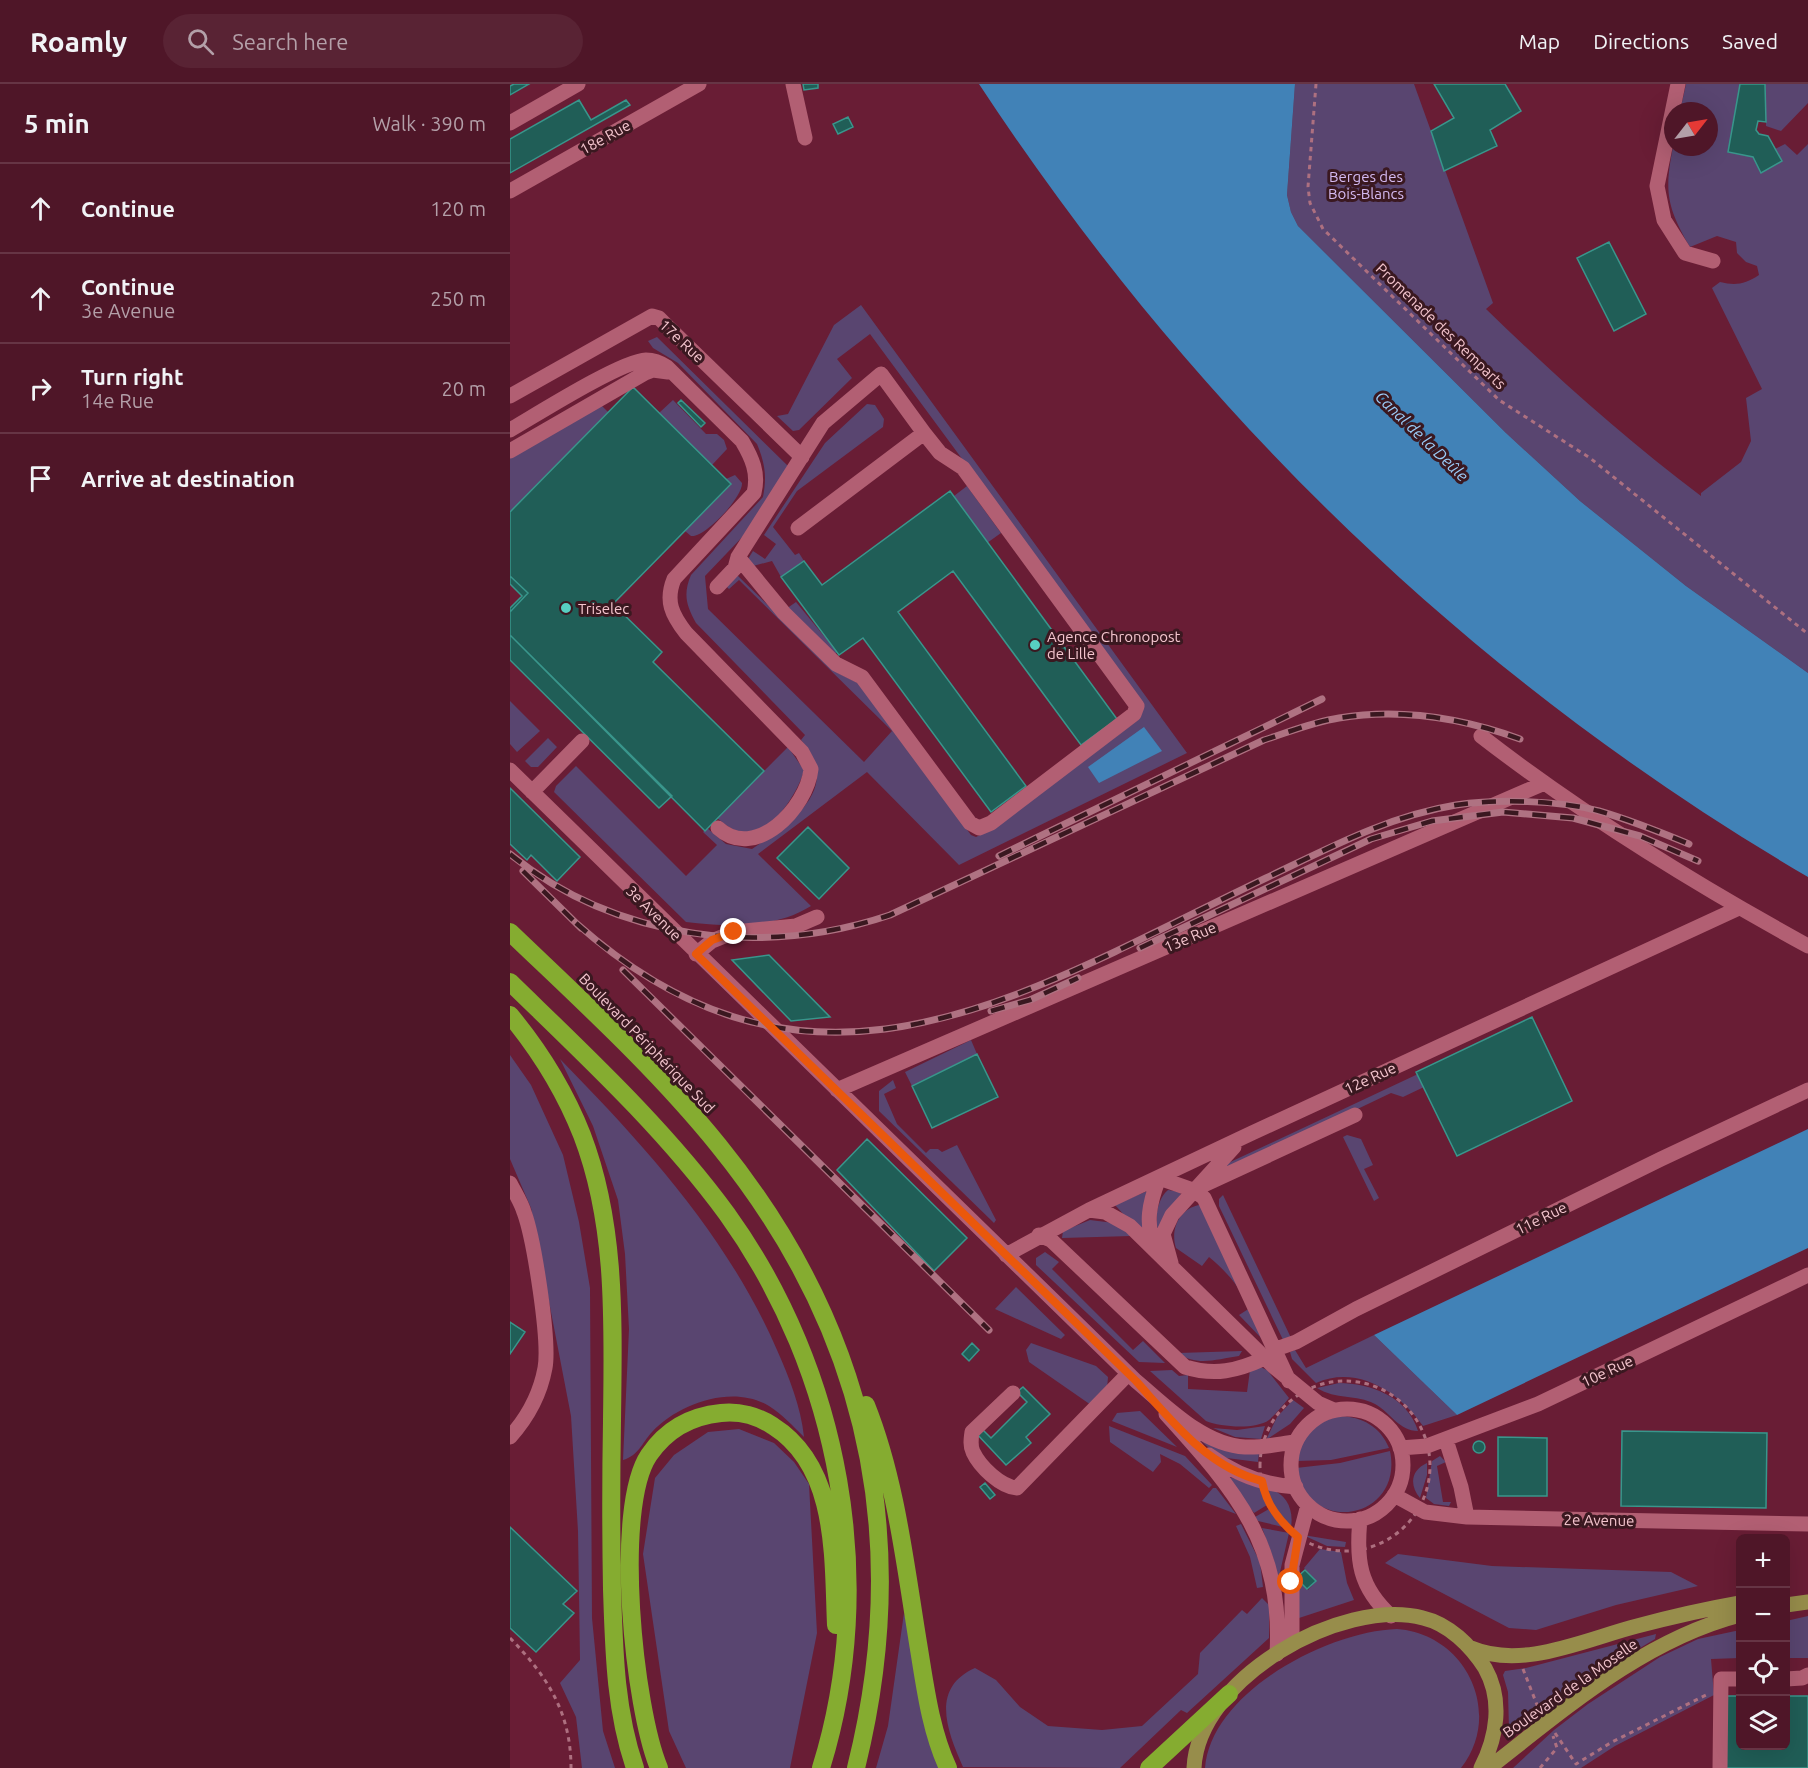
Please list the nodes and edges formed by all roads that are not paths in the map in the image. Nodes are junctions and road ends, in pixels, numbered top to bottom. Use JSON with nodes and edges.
{"nodes":[{"id":1,"x":578,"y":84,"type":"edge"},
{"id":2,"x":699,"y":84,"type":"edge"},
{"id":3,"x":793,"y":84,"type":"edge"},
{"id":4,"x":1678,"y":84,"type":"edge"},
{"id":5,"x":510,"y":123,"type":"edge"},
{"id":6,"x":805,"y":138,"type":"dead end"},
{"id":7,"x":510,"y":190,"type":"edge"},
{"id":8,"x":1713,"y":261,"type":"dead end"},
{"id":9,"x":677,"y":376,"type":"junction"},
{"id":10,"x":510,"y":396,"type":"edge"},
{"id":11,"x":510,"y":430,"type":"edge"},
{"id":12,"x":924,"y":433,"type":"junction"},
{"id":13,"x":510,"y":451,"type":"edge"},
{"id":14,"x":802,"y":457,"type":"junction"},
{"id":15,"x":798,"y":528,"type":"dead end"},
{"id":16,"x":1481,"y":736,"type":"dead end"},
{"id":17,"x":582,"y":741,"type":"dead end"},
{"id":18,"x":510,"y":770,"type":"edge"},
{"id":19,"x":1542,"y":784,"type":"junction"},
{"id":20,"x":532,"y":792,"type":"junction"},
{"id":21,"x":718,"y":828,"type":"dead end"},
{"id":22,"x":1739,"y":908,"type":"junction"},
{"id":23,"x":817,"y":917,"type":"dead end"},
{"id":24,"x":510,"y":932,"type":"edge"},
{"id":25,"x":1808,"y":946,"type":"edge"},
{"id":26,"x":696,"y":954,"type":"junction"},
{"id":27,"x":510,"y":982,"type":"edge"},
{"id":28,"x":510,"y":1015,"type":"edge"},
{"id":29,"x":837,"y":1090,"type":"junction"},
{"id":30,"x":1808,"y":1090,"type":"edge"},
{"id":31,"x":1355,"y":1116,"type":"dead end"},
{"id":32,"x":1252,"y":1133,"type":"junction"},
{"id":33,"x":1159,"y":1178,"type":"junction"},
{"id":34,"x":510,"y":1183,"type":"edge"},
{"id":35,"x":1193,"y":1190,"type":"junction"},
{"id":36,"x":1089,"y":1210,"type":"junction"},
{"id":37,"x":1039,"y":1235,"type":"junction"},
{"id":38,"x":1155,"y":1249,"type":"junction"},
{"id":39,"x":1006,"y":1255,"type":"junction"},
{"id":40,"x":1174,"y":1269,"type":"junction"},
{"id":41,"x":1808,"y":1275,"type":"edge"},
{"id":42,"x":828,"y":1325,"type":"junction"},
{"id":43,"x":1270,"y":1354,"type":"junction"},
{"id":44,"x":1132,"y":1378,"type":"junction"},
{"id":45,"x":1013,"y":1394,"type":"dead end"},
{"id":46,"x":1334,"y":1410,"type":"junction"},
{"id":47,"x":1178,"y":1427,"type":"junction"},
{"id":48,"x":510,"y":1437,"type":"edge"},
{"id":49,"x":1446,"y":1440,"type":"junction"},
{"id":50,"x":1296,"y":1442,"type":"junction"},
{"id":51,"x":1400,"y":1448,"type":"junction"},
{"id":52,"x":1296,"y":1487,"type":"junction"},
{"id":53,"x":1394,"y":1495,"type":"junction"},
{"id":54,"x":1308,"y":1505,"type":"junction"},
{"id":55,"x":1467,"y":1517,"type":"junction"},
{"id":56,"x":1360,"y":1519,"type":"junction"},
{"id":57,"x":1808,"y":1524,"type":"edge"},
{"id":58,"x":1736,"y":1604,"type":"edge"},
{"id":59,"x":1391,"y":1616,"type":"junction"},
{"id":60,"x":1736,"y":1617,"type":"edge"},
{"id":61,"x":1292,"y":1644,"type":"junction"},
{"id":62,"x":1468,"y":1647,"type":"junction"},
{"id":63,"x":1277,"y":1654,"type":"junction"},
{"id":64,"x":1808,"y":1675,"type":"edge"},
{"id":65,"x":1736,"y":1678,"type":"edge"},
{"id":66,"x":1790,"y":1678,"type":"edge"},
{"id":67,"x":1229,"y":1694,"type":"junction"},
{"id":68,"x":837,"y":1698,"type":"junction"},
{"id":69,"x":1150,"y":1767,"type":"edge"},
{"id":70,"x":635,"y":1768,"type":"edge"},
{"id":71,"x":659,"y":1768,"type":"edge"},
{"id":72,"x":821,"y":1768,"type":"edge"},
{"id":73,"x":856,"y":1768,"type":"edge"},
{"id":74,"x":948,"y":1768,"type":"edge"},
{"id":75,"x":1194,"y":1768,"type":"edge"},
{"id":76,"x":1481,"y":1768,"type":"edge"},
{"id":77,"x":1489,"y":1768,"type":"edge"},
{"id":78,"x":1720,"y":1768,"type":"edge"}],
"edges":[{"from":1,"to":5,"type":"street"},
{"from":2,"to":7,"type":"street","name":"18e Rue"},
{"from":3,"to":6,"type":"street"},
{"from":4,"to":8,"type":"street"},
{"from":9,"to":11,"type":"street"},
{"from":9,"to":13,"type":"street"},
{"from":9,"to":21,"type":"street"},
{"from":10,"to":14,"type":"street","name":"17e Rue"},
{"from":12,"to":14,"type":"street"},
{"from":12,"to":14,"type":"street"},
{"from":12,"to":15,"type":"street"},
{"from":16,"to":19,"type":"street"},
{"from":17,"to":20,"type":"street"},
{"from":18,"to":20,"type":"street","name":"3e Avenue"},
{"from":19,"to":22,"type":"street"},
{"from":19,"to":29,"type":"street","name":"13e Rue"},
{"from":20,"to":26,"type":"street","name":"3e Avenue"},
{"from":22,"to":25,"type":"street"},
{"from":22,"to":32,"type":"street","name":"12e Rue"},
{"from":23,"to":26,"type":"street"},
{"from":24,"to":42,"type":"highway","name":"Boulevard Périphérique Sud"},
{"from":26,"to":29,"type":"street","name":"3e Avenue"},
{"from":27,"to":68,"type":"highway"},
{"from":28,"to":70,"type":"highway"},
{"from":29,"to":39,"type":"street","name":"3e Avenue"},
{"from":30,"to":43,"type":"street","name":"11e Rue"},
{"from":31,"to":35,"type":"street"},
{"from":32,"to":33,"type":"street","name":"12e Rue"},
{"from":32,"to":35,"type":"street"},
{"from":33,"to":35,"type":"street"},
{"from":33,"to":36,"type":"street","name":"12e Rue"},
{"from":33,"to":38,"type":"street"},
{"from":34,"to":48,"type":"street"},
{"from":35,"to":40,"type":"street"},
{"from":35,"to":43,"type":"street"},
{"from":36,"to":37,"type":"street","name":"12e Rue"},
{"from":36,"to":38,"type":"street"},
{"from":37,"to":39,"type":"street","name":"12e Rue"},
{"from":37,"to":43,"type":"street","name":"11e Rue"},
{"from":38,"to":40,"type":"street"},
{"from":39,"to":44,"type":"street","name":"3e Avenue"},
{"from":40,"to":43,"type":"street"},
{"from":41,"to":49,"type":"street","name":"10e Rue"},
{"from":42,"to":73,"type":"highway","name":"Boulevard Périphérique Sud"},
{"from":42,"to":74,"type":"highway"},
{"from":43,"to":46,"type":"street"},
{"from":44,"to":45,"type":"street"},
{"from":44,"to":47,"type":"street"},
{"from":44,"to":50,"type":"street","name":"3e Avenue"},
{"from":46,"to":50,"type":"street"},
{"from":46,"to":51,"type":"street"},
{"from":47,"to":52,"type":"street"},
{"from":47,"to":63,"type":"street"},
{"from":49,"to":51,"type":"street","name":"10e Rue"},
{"from":49,"to":55,"type":"street"},
{"from":50,"to":52,"type":"street"},
{"from":51,"to":53,"type":"street"},
{"from":52,"to":54,"type":"street"},
{"from":53,"to":55,"type":"street","name":"2e Avenue"},
{"from":53,"to":56,"type":"street"},
{"from":54,"to":56,"type":"street"},
{"from":54,"to":61,"type":"street"},
{"from":55,"to":57,"type":"street","name":"2e Avenue"},
{"from":56,"to":59,"type":"street"},
{"from":58,"to":62,"type":"main road","name":"Boulevard de la Moselle"},
{"from":59,"to":61,"type":"main road"},
{"from":59,"to":62,"type":"main road"},
{"from":60,"to":77,"type":"main road","name":"Boulevard de la Moselle"},
{"from":61,"to":63,"type":"main road"},
{"from":62,"to":76,"type":"main road"},
{"from":63,"to":67,"type":"main road"},
{"from":64,"to":66,"type":"street"},
{"from":65,"to":78,"type":"street"},
{"from":67,"to":69,"type":"highway"},
{"from":67,"to":75,"type":"main road"},
{"from":68,"to":71,"type":"highway"},
{"from":68,"to":72,"type":"highway"}]}
